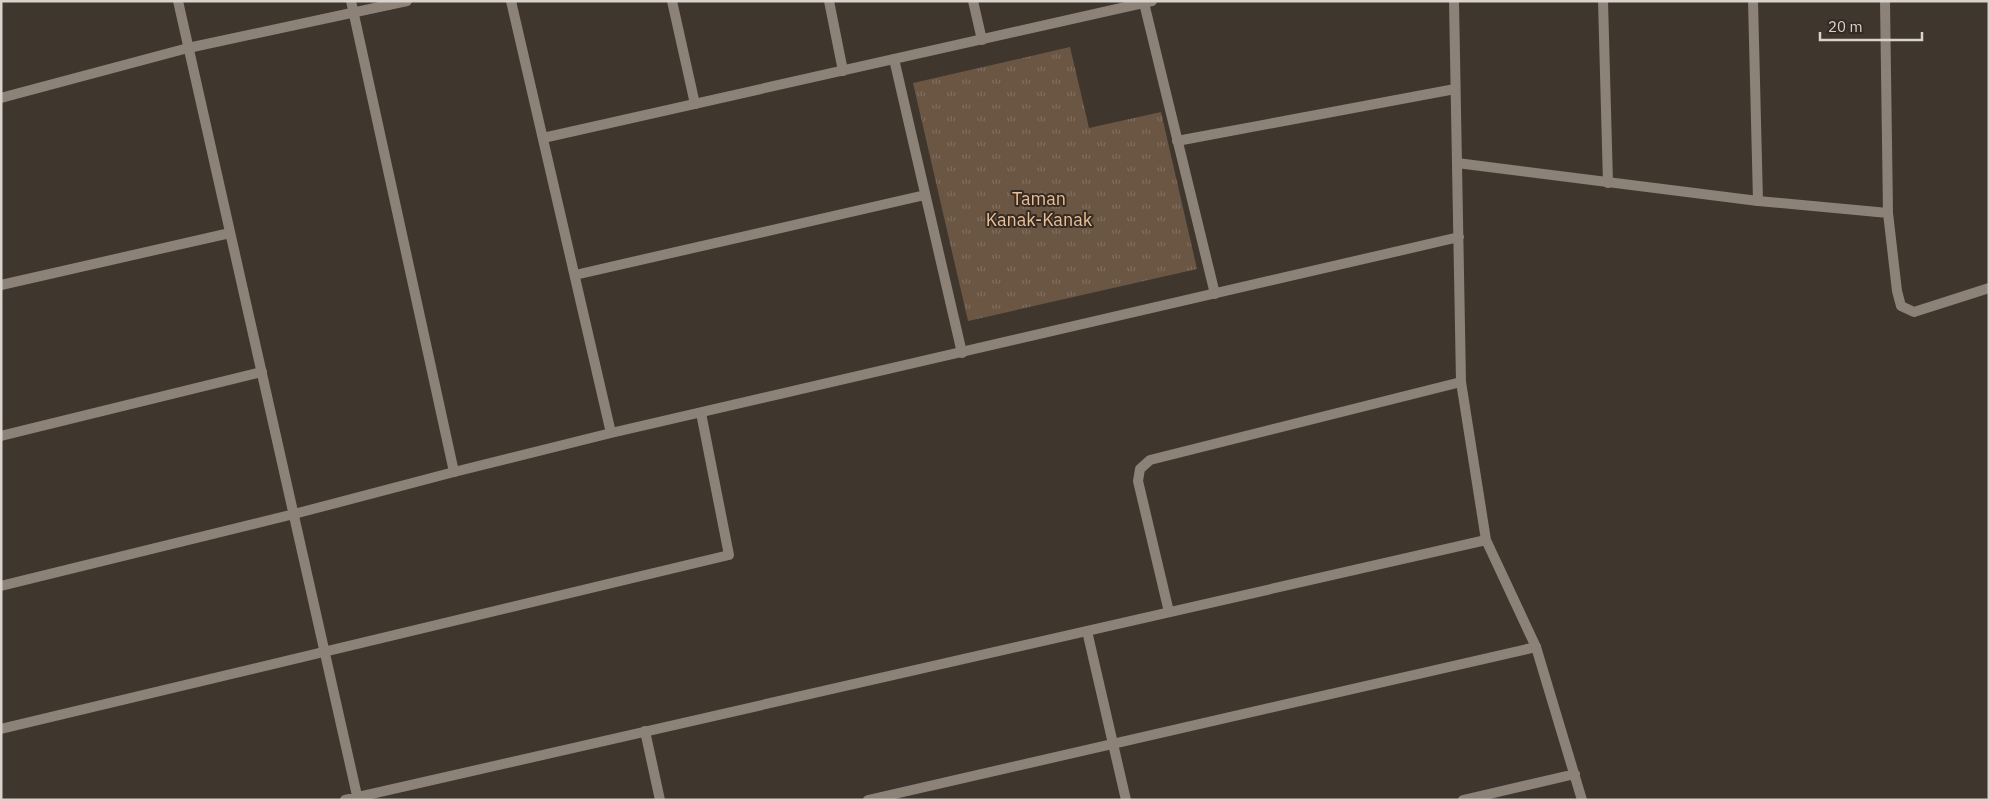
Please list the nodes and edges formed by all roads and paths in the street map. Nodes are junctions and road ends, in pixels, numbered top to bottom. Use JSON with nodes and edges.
{"nodes":[{"id":1,"x":178,"y":1,"type":"edge"},
{"id":2,"x":351,"y":1,"type":"edge"},
{"id":3,"x":407,"y":1,"type":"edge"},
{"id":4,"x":511,"y":1,"type":"edge"},
{"id":5,"x":672,"y":1,"type":"edge"},
{"id":6,"x":829,"y":1,"type":"edge"},
{"id":7,"x":973,"y":1,"type":"edge"},
{"id":8,"x":1454,"y":1,"type":"edge"},
{"id":9,"x":1603,"y":1,"type":"edge"},
{"id":10,"x":1753,"y":1,"type":"edge"},
{"id":11,"x":1885,"y":1,"type":"edge"},
{"id":12,"x":1148,"y":2,"type":"edge"},
{"id":13,"x":1121,"y":5,"type":"edge"},
{"id":14,"x":354,"y":13,"type":"junction"},
{"id":15,"x":982,"y":40,"type":"junction"},
{"id":16,"x":188,"y":48,"type":"junction"},
{"id":17,"x":894,"y":59,"type":"junction"},
{"id":18,"x":843,"y":71,"type":"junction"},
{"id":19,"x":1454,"y":89,"type":"junction"},
{"id":20,"x":1,"y":98,"type":"edge"},
{"id":21,"x":695,"y":104,"type":"junction"},
{"id":22,"x":543,"y":138,"type":"junction"},
{"id":23,"x":1178,"y":141,"type":"junction"},
{"id":24,"x":1457,"y":163,"type":"junction"},
{"id":25,"x":1608,"y":183,"type":"junction"},
{"id":26,"x":925,"y":195,"type":"junction"},
{"id":27,"x":1758,"y":201,"type":"junction"},
{"id":28,"x":1888,"y":213,"type":"junction"},
{"id":29,"x":230,"y":233,"type":"junction"},
{"id":30,"x":1458,"y":237,"type":"junction"},
{"id":31,"x":575,"y":275,"type":"junction"},
{"id":32,"x":1,"y":286,"type":"edge"},
{"id":33,"x":1989,"y":288,"type":"edge"},
{"id":34,"x":1215,"y":294,"type":"junction"},
{"id":35,"x":962,"y":353,"type":"junction"},
{"id":36,"x":262,"y":372,"type":"junction"},
{"id":37,"x":1461,"y":382,"type":"junction"},
{"id":38,"x":701,"y":413,"type":"junction"},
{"id":39,"x":611,"y":433,"type":"junction"},
{"id":40,"x":1,"y":436,"type":"edge"},
{"id":41,"x":454,"y":472,"type":"junction"},
{"id":42,"x":294,"y":514,"type":"junction"},
{"id":43,"x":1486,"y":540,"type":"junction"},
{"id":44,"x":1,"y":586,"type":"edge"},
{"id":45,"x":1170,"y":612,"type":"junction"},
{"id":46,"x":1087,"y":631,"type":"junction"},
{"id":47,"x":1536,"y":647,"type":"junction"},
{"id":48,"x":325,"y":652,"type":"junction"},
{"id":49,"x":1,"y":729,"type":"edge"},
{"id":50,"x":645,"y":732,"type":"junction"},
{"id":51,"x":1114,"y":744,"type":"junction"},
{"id":52,"x":1575,"y":774,"type":"junction"},
{"id":53,"x":358,"y":798,"type":"edge"},
{"id":54,"x":345,"y":800,"type":"edge"},
{"id":55,"x":660,"y":800,"type":"edge"},
{"id":56,"x":868,"y":800,"type":"edge"},
{"id":57,"x":1126,"y":800,"type":"edge"},
{"id":58,"x":1463,"y":800,"type":"edge"},
{"id":59,"x":1582,"y":800,"type":"edge"}],
"edges":[{"from":1,"to":16,"type":"street"},
{"from":2,"to":14,"type":"street"},
{"from":3,"to":14,"type":"street"},
{"from":4,"to":22,"type":"street"},
{"from":5,"to":21,"type":"street"},
{"from":6,"to":18,"type":"street"},
{"from":7,"to":15,"type":"street"},
{"from":8,"to":19,"type":"street"},
{"from":9,"to":25,"type":"street"},
{"from":10,"to":27,"type":"street"},
{"from":11,"to":28,"type":"street"},
{"from":12,"to":13,"type":"street"},
{"from":12,"to":23,"type":"street"},
{"from":13,"to":15,"type":"street"},
{"from":14,"to":16,"type":"street"},
{"from":14,"to":41,"type":"street"},
{"from":15,"to":17,"type":"street"},
{"from":16,"to":20,"type":"street"},
{"from":16,"to":29,"type":"street"},
{"from":17,"to":18,"type":"street"},
{"from":17,"to":26,"type":"street"},
{"from":18,"to":21,"type":"street"},
{"from":19,"to":23,"type":"street"},
{"from":19,"to":24,"type":"street"},
{"from":21,"to":22,"type":"street"},
{"from":22,"to":31,"type":"street"},
{"from":23,"to":34,"type":"street"},
{"from":24,"to":25,"type":"street"},
{"from":24,"to":30,"type":"street"},
{"from":25,"to":27,"type":"street"},
{"from":26,"to":31,"type":"street"},
{"from":26,"to":35,"type":"street"},
{"from":27,"to":28,"type":"street"},
{"from":28,"to":33,"type":"street"},
{"from":29,"to":32,"type":"street"},
{"from":29,"to":36,"type":"street"},
{"from":30,"to":34,"type":"street"},
{"from":30,"to":37,"type":"street"},
{"from":31,"to":39,"type":"street"},
{"from":34,"to":35,"type":"street"},
{"from":35,"to":38,"type":"street"},
{"from":36,"to":40,"type":"street"},
{"from":36,"to":42,"type":"street"},
{"from":37,"to":43,"type":"street"},
{"from":37,"to":45,"type":"street"},
{"from":38,"to":39,"type":"street"},
{"from":38,"to":48,"type":"street"},
{"from":39,"to":41,"type":"street"},
{"from":41,"to":42,"type":"street"},
{"from":42,"to":44,"type":"street"},
{"from":42,"to":48,"type":"street"},
{"from":43,"to":45,"type":"street"},
{"from":43,"to":47,"type":"street"},
{"from":45,"to":46,"type":"street"},
{"from":46,"to":50,"type":"street"},
{"from":46,"to":51,"type":"street"},
{"from":47,"to":51,"type":"street"},
{"from":47,"to":52,"type":"street"},
{"from":48,"to":49,"type":"street"},
{"from":48,"to":53,"type":"street"},
{"from":50,"to":53,"type":"street"},
{"from":50,"to":55,"type":"street"},
{"from":51,"to":56,"type":"street"},
{"from":51,"to":57,"type":"street"},
{"from":52,"to":58,"type":"street"},
{"from":52,"to":59,"type":"street"},
{"from":53,"to":54,"type":"street"}]}
